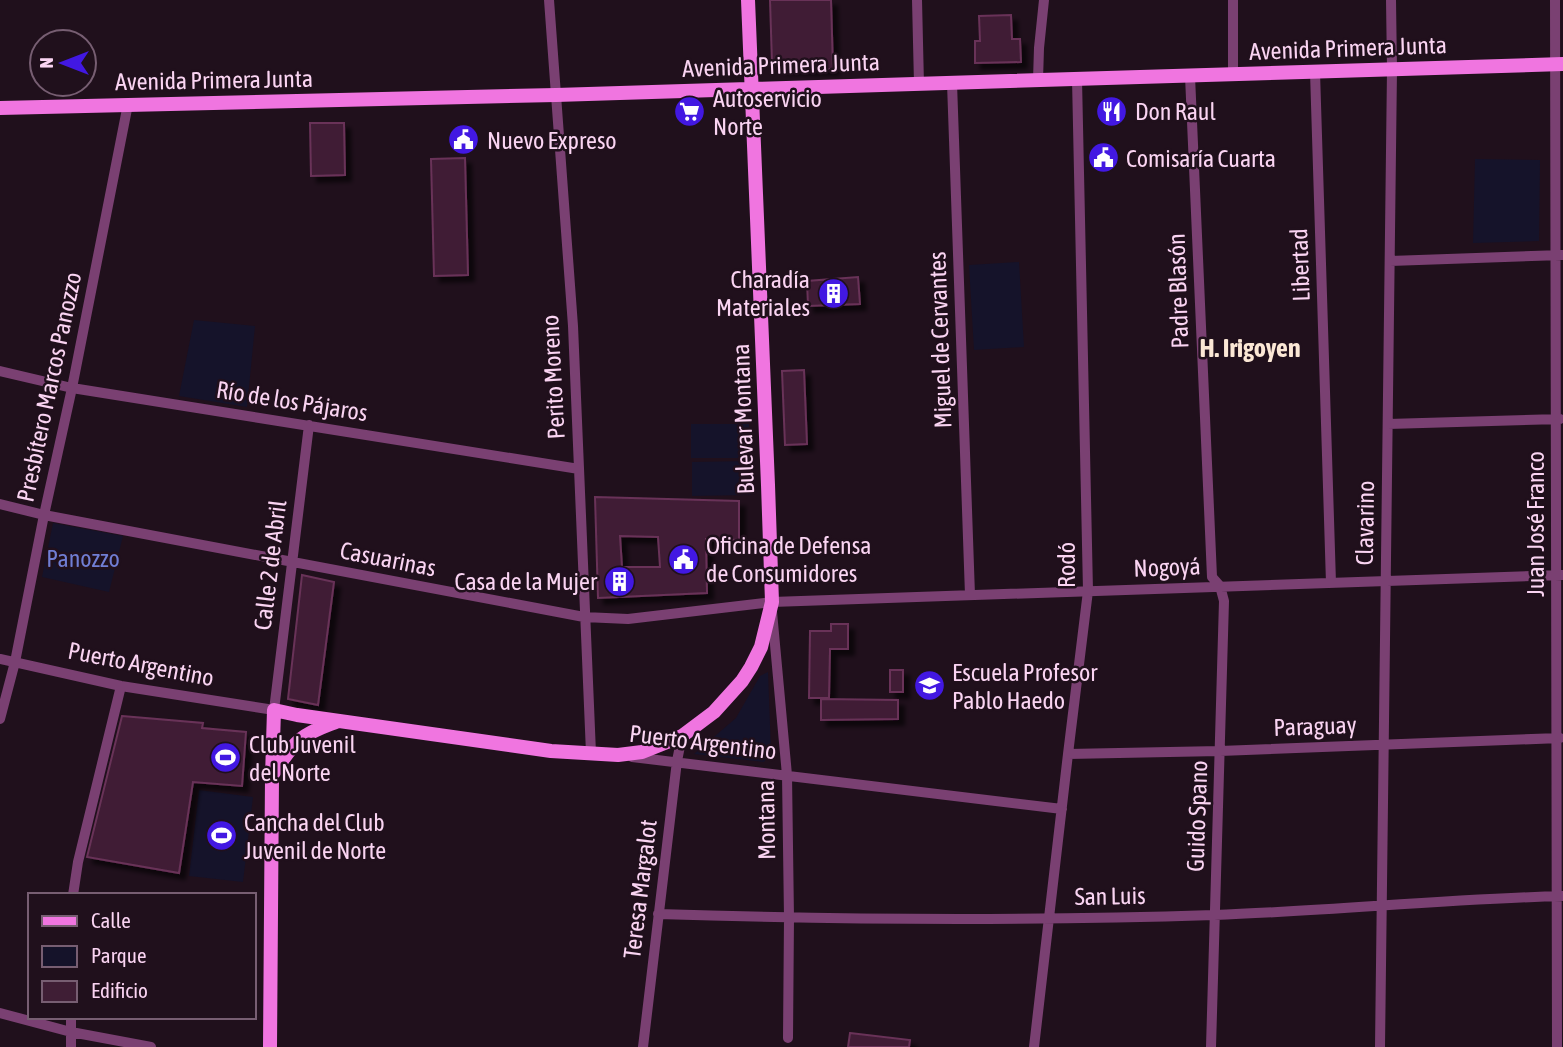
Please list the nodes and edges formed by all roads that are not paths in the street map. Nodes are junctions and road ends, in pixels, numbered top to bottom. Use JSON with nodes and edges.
{"nodes":[{"id":1,"x":549,"y":0,"type":"edge"},
{"id":2,"x":748,"y":0,"type":"edge"},
{"id":3,"x":916,"y":0,"type":"edge"},
{"id":4,"x":1044,"y":0,"type":"edge"},
{"id":5,"x":1233,"y":0,"type":"edge"},
{"id":6,"x":1391,"y":0,"type":"edge"},
{"id":7,"x":1555,"y":0,"type":"edge"},
{"id":8,"x":1559,"y":64,"type":"edge"},
{"id":9,"x":1392,"y":69,"type":"junction"},
{"id":10,"x":1315,"y":72,"type":"junction"},
{"id":11,"x":1233,"y":74,"type":"junction"},
{"id":12,"x":1190,"y":76,"type":"junction"},
{"id":13,"x":1077,"y":79,"type":"junction"},
{"id":14,"x":1038,"y":80,"type":"junction"},
{"id":15,"x":952,"y":83,"type":"junction"},
{"id":16,"x":919,"y":84,"type":"junction"},
{"id":17,"x":752,"y":89,"type":"junction"},
{"id":18,"x":556,"y":95,"type":"junction"},
{"id":19,"x":128,"y":104,"type":"junction"},
{"id":20,"x":0,"y":108,"type":"edge"},
{"id":21,"x":1559,"y":255,"type":"edge"},
{"id":22,"x":1390,"y":261,"type":"junction"},
{"id":23,"x":0,"y":371,"type":"edge"},
{"id":24,"x":72,"y":388,"type":"junction"},
{"id":25,"x":1560,"y":419,"type":"edge"},
{"id":26,"x":1388,"y":424,"type":"junction"},
{"id":27,"x":309,"y":425,"type":"junction"},
{"id":28,"x":579,"y":469,"type":"junction"},
{"id":29,"x":0,"y":504,"type":"edge"},
{"id":30,"x":44,"y":515,"type":"junction"},
{"id":31,"x":291,"y":562,"type":"junction"},
{"id":32,"x":1560,"y":575,"type":"edge"},
{"id":33,"x":1386,"y":581,"type":"junction"},
{"id":34,"x":1331,"y":583,"type":"junction"},
{"id":35,"x":1220,"y":586,"type":"junction"},
{"id":36,"x":1088,"y":591,"type":"junction"},
{"id":37,"x":970,"y":595,"type":"junction"},
{"id":38,"x":772,"y":602,"type":"junction"},
{"id":39,"x":584,"y":617,"type":"junction"},
{"id":40,"x":0,"y":659,"type":"edge"},
{"id":41,"x":15,"y":662,"type":"junction"},
{"id":42,"x":121,"y":685,"type":"junction"},
{"id":43,"x":274,"y":710,"type":"junction"},
{"id":44,"x":297,"y":715,"type":"junction"},
{"id":45,"x":0,"y":719,"type":"edge"},
{"id":46,"x":340,"y":720,"type":"junction"},
{"id":47,"x":682,"y":736,"type":"junction"},
{"id":48,"x":1560,"y":738,"type":"edge"},
{"id":49,"x":297,"y":743,"type":"junction"},
{"id":50,"x":273,"y":744,"type":"junction"},
{"id":51,"x":1384,"y":744,"type":"junction"},
{"id":52,"x":1220,"y":751,"type":"junction"},
{"id":53,"x":591,"y":753,"type":"junction"},
{"id":54,"x":1068,"y":754,"type":"junction"},
{"id":55,"x":618,"y":755,"type":"junction"},
{"id":56,"x":677,"y":761,"type":"junction"},
{"id":57,"x":787,"y":775,"type":"junction"},
{"id":58,"x":271,"y":777,"type":"junction"},
{"id":59,"x":1062,"y":809,"type":"junction"},
{"id":60,"x":73,"y":893,"type":"edge"},
{"id":61,"x":1560,"y":897,"type":"edge"},
{"id":62,"x":1381,"y":906,"type":"junction"},
{"id":63,"x":658,"y":914,"type":"junction"},
{"id":64,"x":1215,"y":915,"type":"junction"},
{"id":65,"x":789,"y":918,"type":"junction"},
{"id":66,"x":1049,"y":918,"type":"junction"},
{"id":67,"x":0,"y":1013,"type":"edge"},
{"id":68,"x":71,"y":1019,"type":"edge"},
{"id":69,"x":71,"y":1032,"type":"junction"},
{"id":70,"x":788,"y":1038,"type":"dead end"},
{"id":71,"x":71,"y":1047,"type":"edge"},
{"id":72,"x":151,"y":1047,"type":"edge"},
{"id":73,"x":270,"y":1047,"type":"edge"},
{"id":74,"x":643,"y":1047,"type":"edge"},
{"id":75,"x":1034,"y":1047,"type":"edge"},
{"id":76,"x":1211,"y":1047,"type":"edge"},
{"id":77,"x":1380,"y":1047,"type":"edge"},
{"id":78,"x":1557,"y":1047,"type":"edge"}],
"edges":[{"from":1,"to":18,"type":"street","name":"Perito Moreno"},
{"from":2,"to":17,"type":"main road","name":"Bulevar Montana"},
{"from":3,"to":16,"type":"street"},
{"from":4,"to":14,"type":"street"},
{"from":5,"to":11,"type":"street"},
{"from":6,"to":9,"type":"street","name":"Clavarino"},
{"from":7,"to":8,"type":"street","name":"Juan José Franco"},
{"from":8,"to":9,"type":"main road","name":"Avenida Primera Junta"},
{"from":8,"to":21,"type":"street","name":"Juan José Franco"},
{"from":9,"to":10,"type":"main road","name":"Avenida Primera Junta"},
{"from":9,"to":22,"type":"street","name":"Clavarino"},
{"from":10,"to":11,"type":"main road","name":"Avenida Primera Junta"},
{"from":10,"to":34,"type":"street","name":"Libertad"},
{"from":11,"to":12,"type":"main road","name":"Avenida Primera Junta"},
{"from":12,"to":13,"type":"main road","name":"Avenida Primera Junta"},
{"from":12,"to":35,"type":"street","name":"Padre Blasón"},
{"from":13,"to":14,"type":"main road","name":"Avenida Primera Junta"},
{"from":13,"to":36,"type":"street","name":"Rodó"},
{"from":14,"to":15,"type":"main road","name":"Avenida Primera Junta"},
{"from":15,"to":16,"type":"main road","name":"Avenida Primera Junta"},
{"from":15,"to":37,"type":"street","name":"Miguel de Cervantes"},
{"from":16,"to":17,"type":"main road","name":"Avenida Primera Junta"},
{"from":17,"to":18,"type":"main road","name":"Avenida Primera Junta"},
{"from":17,"to":38,"type":"main road","name":"Bulevar Montana"},
{"from":18,"to":19,"type":"main road","name":"Avenida Primera Junta"},
{"from":18,"to":28,"type":"street","name":"Perito Moreno"},
{"from":19,"to":20,"type":"main road","name":"Avenida Primera Junta"},
{"from":19,"to":24,"type":"street","name":"Presbítero Marcos Panozzo"},
{"from":21,"to":22,"type":"street"},
{"from":21,"to":25,"type":"street","name":"Juan José Franco"},
{"from":22,"to":26,"type":"street","name":"Clavarino"},
{"from":23,"to":24,"type":"street","name":"Río de los Pájaros"},
{"from":24,"to":27,"type":"street","name":"Río de los Pájaros"},
{"from":24,"to":30,"type":"street","name":"Presbítero Marcos Panozzo"},
{"from":25,"to":26,"type":"street"},
{"from":25,"to":32,"type":"street","name":"Juan José Franco"},
{"from":26,"to":33,"type":"street","name":"Clavarino"},
{"from":27,"to":28,"type":"street","name":"Río de los Pájaros"},
{"from":27,"to":31,"type":"street","name":"Calle 2 de Abril"},
{"from":28,"to":39,"type":"street","name":"Perito Moreno"},
{"from":29,"to":30,"type":"street","name":"Casuarinas"},
{"from":30,"to":31,"type":"street","name":"Casuarinas"},
{"from":30,"to":41,"type":"street","name":"Presbítero Marcos Panozzo"},
{"from":31,"to":39,"type":"street","name":"Casuarinas"},
{"from":31,"to":43,"type":"street","name":"Calle 2 de Abril"},
{"from":32,"to":33,"type":"street","name":"Nogoyá"},
{"from":32,"to":48,"type":"street","name":"Juan José Franco"},
{"from":33,"to":34,"type":"street","name":"Nogoyá"},
{"from":33,"to":51,"type":"street","name":"Clavarino"},
{"from":34,"to":35,"type":"street","name":"Nogoyá"},
{"from":35,"to":36,"type":"street","name":"Nogoyá"},
{"from":35,"to":52,"type":"street","name":"Guido Spano"},
{"from":36,"to":37,"type":"street","name":"Nogoyá"},
{"from":36,"to":54,"type":"street","name":"Rodó"},
{"from":37,"to":38,"type":"street","name":"Nogoyá"},
{"from":38,"to":39,"type":"street","name":"Casuarinas"},
{"from":38,"to":47,"type":"main road","name":"Bulevar Montana"},
{"from":38,"to":57,"type":"street","name":"Montana"},
{"from":39,"to":53,"type":"street","name":"Perito Moreno"},
{"from":40,"to":41,"type":"street","name":"Puerto Argentino"},
{"from":41,"to":42,"type":"street","name":"Puerto Argentino"},
{"from":41,"to":45,"type":"street","name":"Presbítero Marcos Panozzo"},
{"from":42,"to":43,"type":"street","name":"Puerto Argentino"},
{"from":42,"to":60,"type":"street"},
{"from":43,"to":44,"type":"main road","name":"Puerto Argentino"},
{"from":43,"to":50,"type":"main road"},
{"from":44,"to":46,"type":"main road","name":"Puerto Argentino"},
{"from":44,"to":49,"type":"main road"},
{"from":46,"to":49,"type":"main road"},
{"from":46,"to":53,"type":"main road","name":"Puerto Argentino"},
{"from":47,"to":55,"type":"main road","name":"Bulevar Montana"},
{"from":47,"to":56,"type":"street","name":"Teresa Margalot"},
{"from":48,"to":51,"type":"street","name":"Paraguay"},
{"from":48,"to":61,"type":"street","name":"Juan José Franco"},
{"from":49,"to":50,"type":"main road"},
{"from":49,"to":58,"type":"main road"},
{"from":50,"to":58,"type":"main road"},
{"from":51,"to":52,"type":"street","name":"Paraguay"},
{"from":51,"to":62,"type":"street","name":"Clavarino"},
{"from":52,"to":54,"type":"street","name":"Paraguay"},
{"from":52,"to":64,"type":"street","name":"Guido Spano"},
{"from":53,"to":55,"type":"main road","name":"Puerto Argentino"},
{"from":54,"to":59,"type":"street","name":"Rodó"},
{"from":55,"to":56,"type":"street","name":"Puerto Argentino"},
{"from":56,"to":57,"type":"street","name":"Puerto Argentino"},
{"from":56,"to":63,"type":"street","name":"Teresa Margalot"},
{"from":57,"to":59,"type":"street","name":"Puerto Argentino"},
{"from":57,"to":65,"type":"street","name":"Montana"},
{"from":58,"to":73,"type":"main road"},
{"from":59,"to":66,"type":"street","name":"Rodó"},
{"from":61,"to":62,"type":"street","name":"San Luis"},
{"from":61,"to":78,"type":"street","name":"Juan José Franco"},
{"from":62,"to":64,"type":"street","name":"San Luis"},
{"from":62,"to":77,"type":"street","name":"Clavarino"},
{"from":63,"to":65,"type":"street","name":"San Luis"},
{"from":63,"to":74,"type":"street","name":"Teresa Margalot"},
{"from":64,"to":66,"type":"street","name":"San Luis"},
{"from":64,"to":76,"type":"street","name":"Guido Spano"},
{"from":65,"to":66,"type":"street","name":"San Luis"},
{"from":65,"to":70,"type":"street","name":"Montana"},
{"from":66,"to":75,"type":"street","name":"Rodó"},
{"from":67,"to":69,"type":"street"},
{"from":68,"to":69,"type":"street"},
{"from":69,"to":71,"type":"street"},
{"from":69,"to":72,"type":"street"}]}
